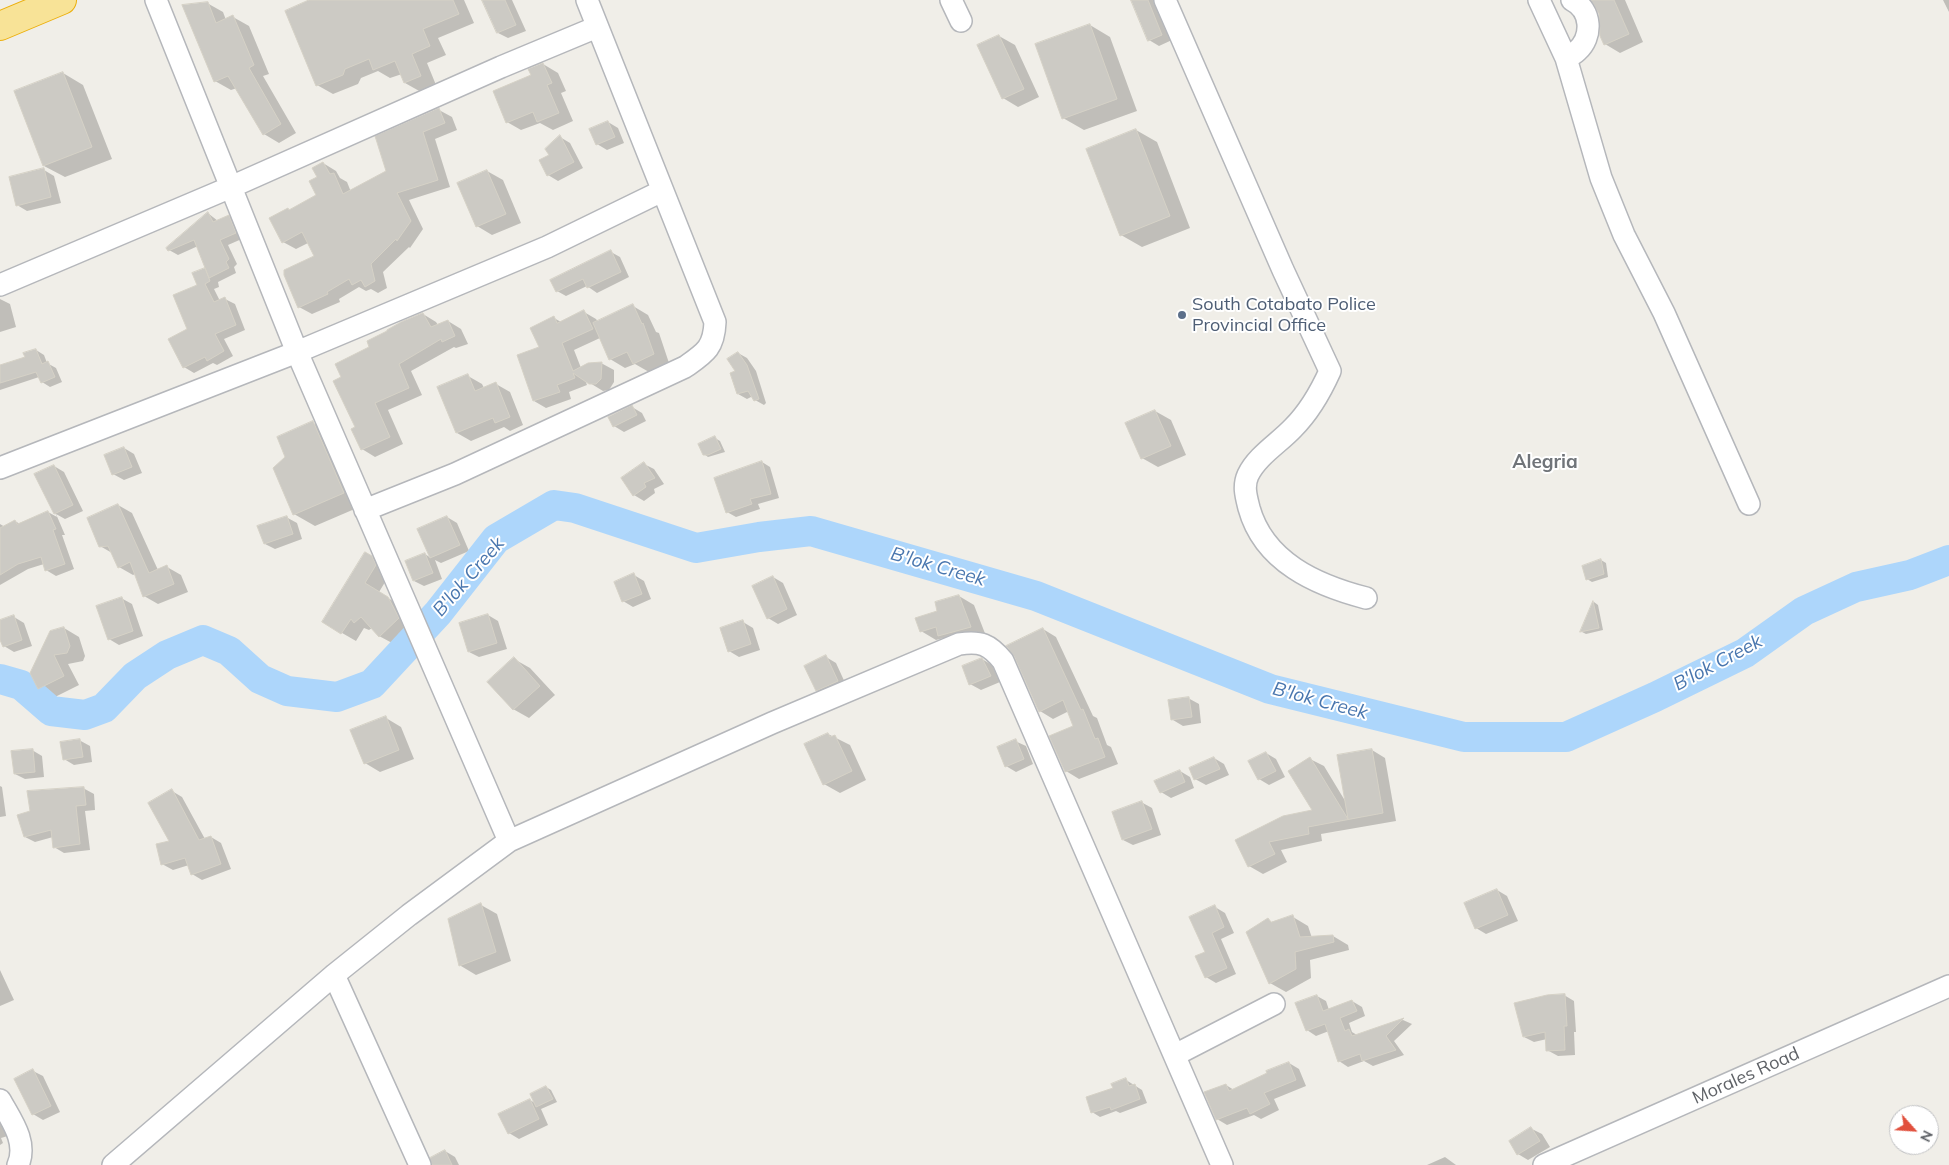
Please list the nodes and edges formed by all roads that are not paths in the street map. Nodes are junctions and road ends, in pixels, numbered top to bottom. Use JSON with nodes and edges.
{"nodes":[{"id":1,"x":62,"y":0,"type":"edge"},
{"id":2,"x":156,"y":0,"type":"edge"},
{"id":3,"x":587,"y":0,"type":"edge"},
{"id":4,"x":951,"y":0,"type":"edge"},
{"id":5,"x":1165,"y":0,"type":"edge"},
{"id":6,"x":1539,"y":0,"type":"edge"},
{"id":7,"x":1572,"y":0,"type":"edge"},
{"id":8,"x":961,"y":21,"type":"dead end"},
{"id":9,"x":0,"y":26,"type":"edge"},
{"id":10,"x":597,"y":27,"type":"junction"},
{"id":11,"x":1566,"y":58,"type":"junction"},
{"id":12,"x":231,"y":187,"type":"junction"},
{"id":13,"x":662,"y":190,"type":"junction"},
{"id":14,"x":0,"y":285,"type":"edge"},
{"id":15,"x":297,"y":352,"type":"junction"},
{"id":16,"x":0,"y":468,"type":"edge"},
{"id":17,"x":1749,"y":504,"type":"dead end"},
{"id":18,"x":365,"y":510,"type":"junction"},
{"id":19,"x":1366,"y":598,"type":"dead end"},
{"id":20,"x":509,"y":840,"type":"junction"},
{"id":21,"x":334,"y":975,"type":"junction"},
{"id":22,"x":1949,"y":986,"type":"edge"},
{"id":23,"x":1274,"y":1004,"type":"dead end"},
{"id":24,"x":1175,"y":1055,"type":"junction"},
{"id":25,"x":0,"y":1100,"type":"edge"},
{"id":26,"x":18,"y":1165,"type":"edge"},
{"id":27,"x":113,"y":1165,"type":"edge"},
{"id":28,"x":420,"y":1165,"type":"edge"},
{"id":29,"x":1222,"y":1165,"type":"edge"},
{"id":30,"x":1544,"y":1165,"type":"edge"}],
"edges":[{"from":1,"to":9,"type":"highway"},
{"from":2,"to":12,"type":"street"},
{"from":3,"to":10,"type":"street"},
{"from":4,"to":8,"type":"street"},
{"from":5,"to":19,"type":"street"},
{"from":6,"to":11,"type":"street"},
{"from":7,"to":11,"type":"street"},
{"from":10,"to":12,"type":"street"},
{"from":10,"to":13,"type":"street"},
{"from":11,"to":17,"type":"street"},
{"from":12,"to":14,"type":"street"},
{"from":12,"to":15,"type":"street"},
{"from":13,"to":15,"type":"street"},
{"from":13,"to":18,"type":"street"},
{"from":15,"to":16,"type":"street"},
{"from":15,"to":18,"type":"street"},
{"from":18,"to":20,"type":"street"},
{"from":20,"to":21,"type":"street"},
{"from":20,"to":24,"type":"street"},
{"from":21,"to":27,"type":"street"},
{"from":21,"to":28,"type":"street"},
{"from":22,"to":30,"type":"street","name":"Morales Road"},
{"from":23,"to":24,"type":"street"},
{"from":24,"to":29,"type":"street"},
{"from":25,"to":26,"type":"street"}]}
